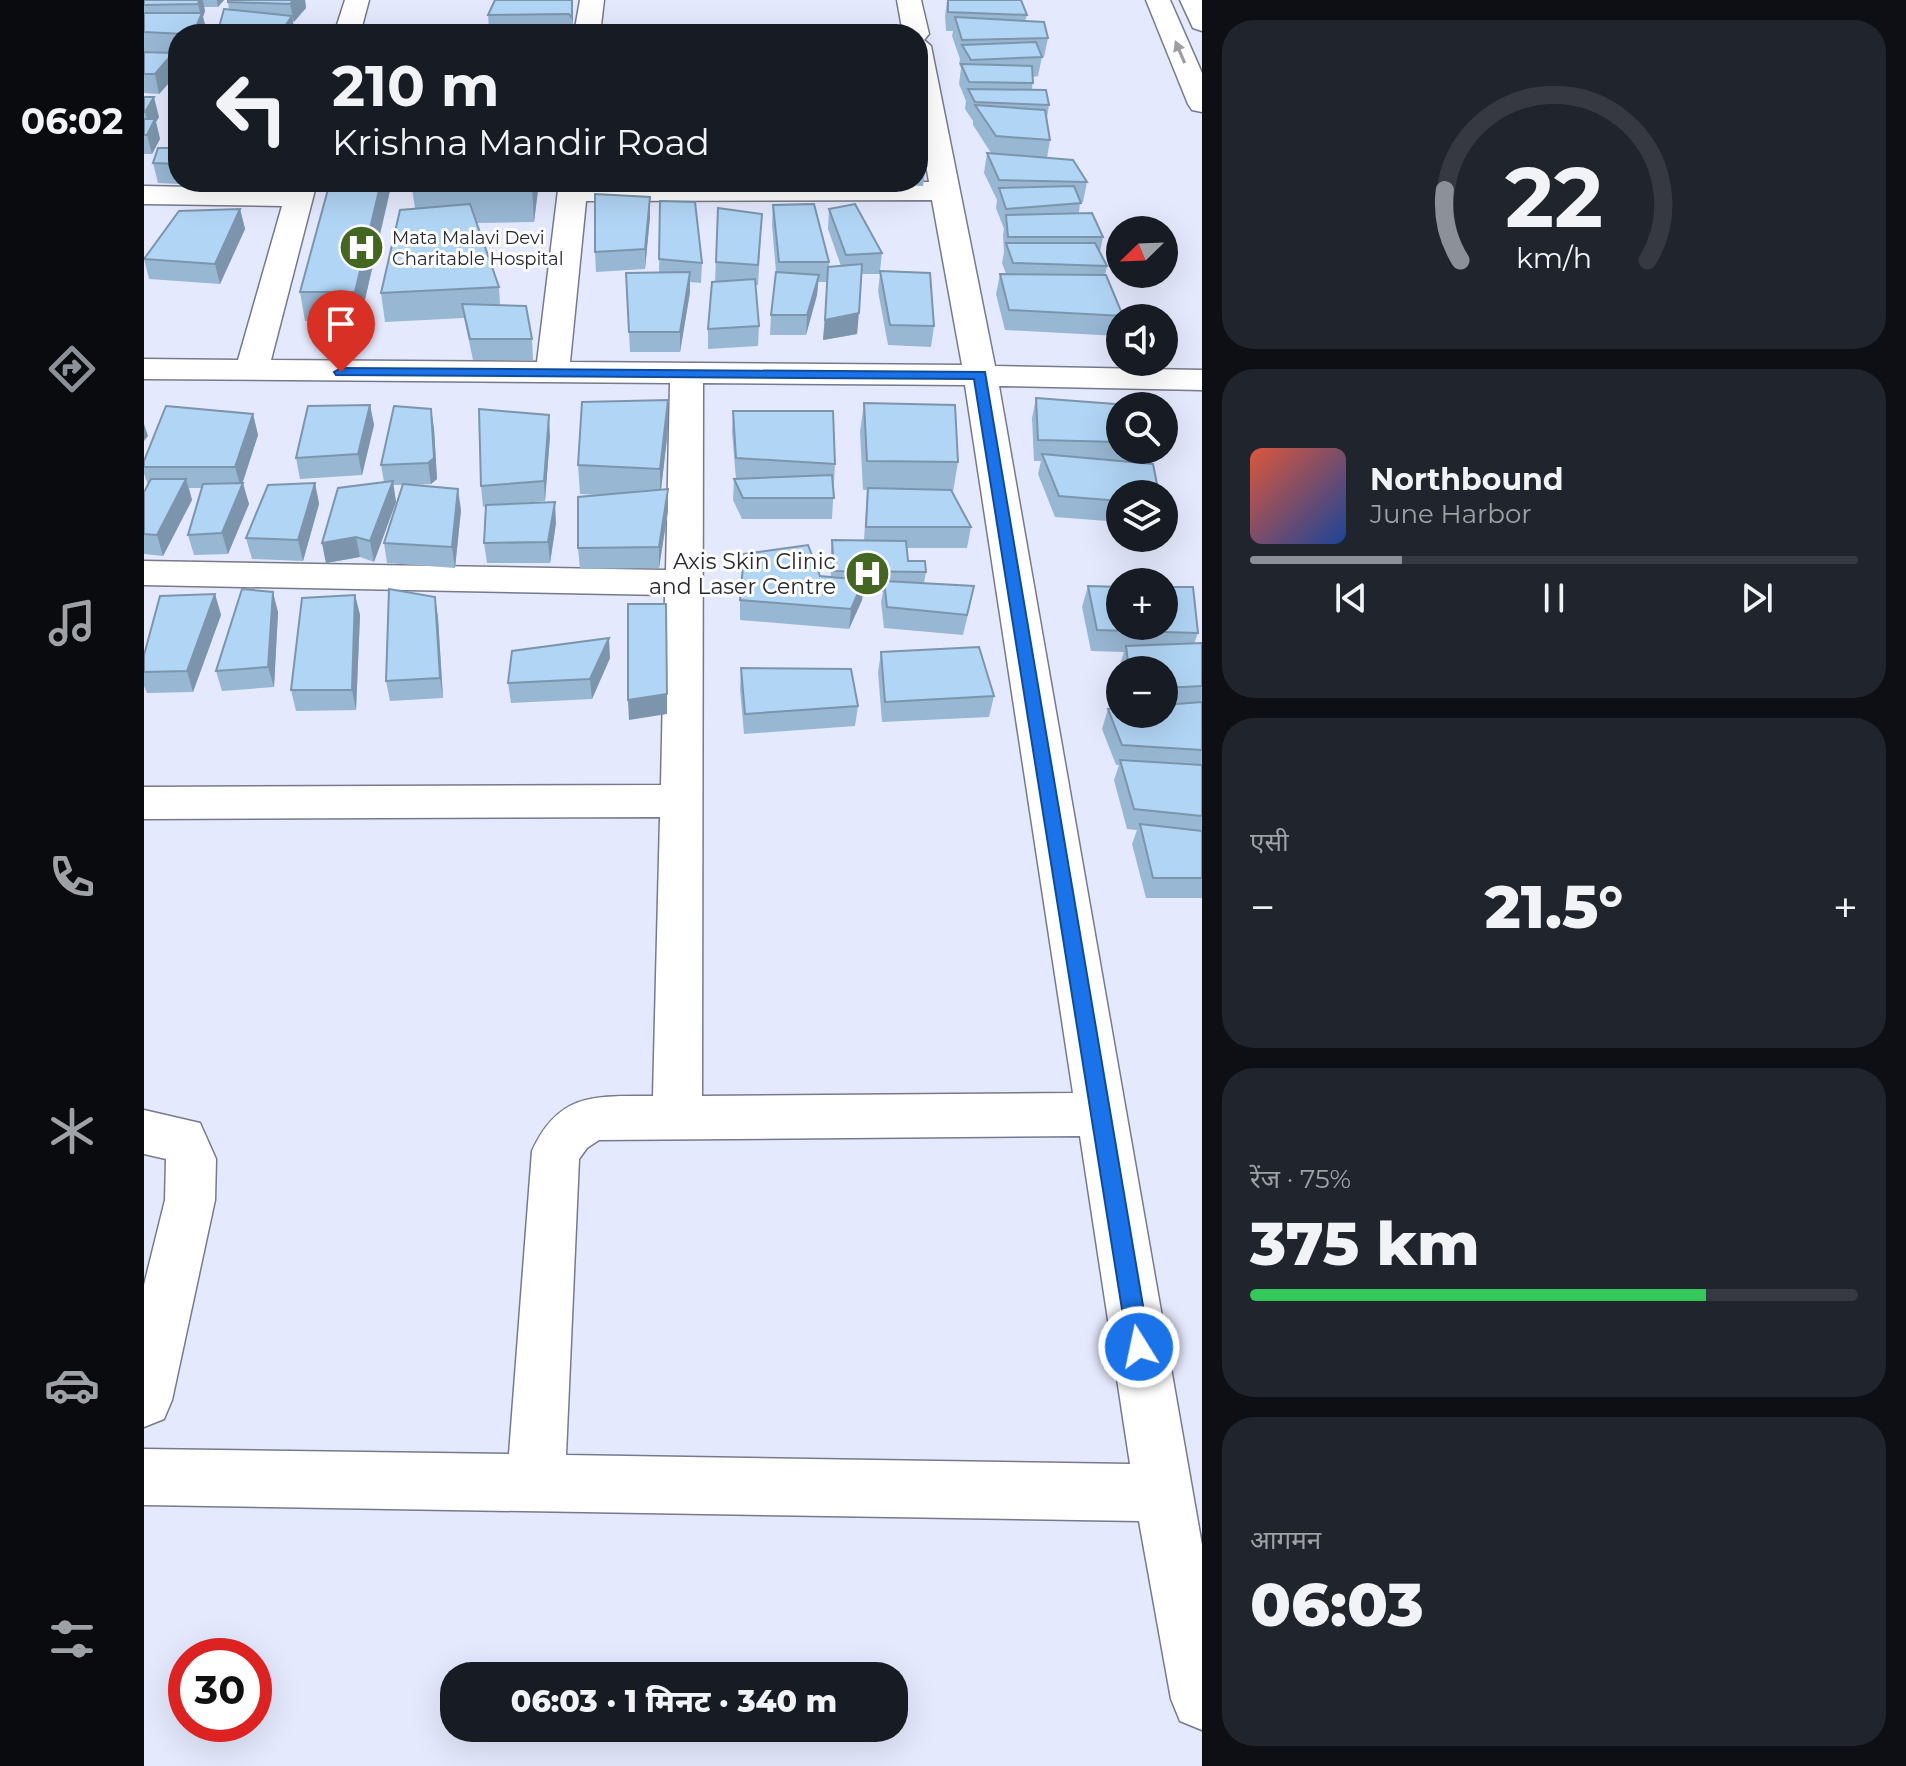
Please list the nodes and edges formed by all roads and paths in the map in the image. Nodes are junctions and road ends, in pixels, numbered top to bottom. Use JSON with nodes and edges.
{"nodes":[{"id":1,"x":357,"y":0,"type":"edge"},
{"id":2,"x":592,"y":0,"type":"edge"},
{"id":3,"x":909,"y":0,"type":"edge"},
{"id":4,"x":1158,"y":0,"type":"edge"},
{"id":5,"x":1192,"y":0,"type":"edge"},
{"id":6,"x":1202,"y":23,"type":"edge"},
{"id":7,"x":350,"y":24,"type":"edge"},
{"id":8,"x":588,"y":24,"type":"edge"},
{"id":9,"x":913,"y":24,"type":"edge"},
{"id":10,"x":928,"y":103,"type":"edge"},
{"id":11,"x":1202,"y":104,"type":"edge"},
{"id":12,"x":928,"y":191,"type":"edge"},
{"id":13,"x":945,"y":191,"type":"junction"},
{"id":14,"x":238,"y":192,"type":"edge"},
{"id":15,"x":300,"y":192,"type":"edge"},
{"id":16,"x":571,"y":192,"type":"edge"},
{"id":17,"x":144,"y":195,"type":"edge"},
{"id":18,"x":144,"y":369,"type":"edge"},
{"id":19,"x":251,"y":372,"type":"junction"},
{"id":20,"x":552,"y":373,"type":"junction"},
{"id":21,"x":687,"y":373,"type":"junction"},
{"id":22,"x":980,"y":375,"type":"junction"},
{"id":23,"x":1202,"y":380,"type":"edge"},
{"id":24,"x":144,"y":573,"type":"edge"},
{"id":25,"x":685,"y":583,"type":"junction"},
{"id":26,"x":682,"y":801,"type":"junction"},
{"id":27,"x":144,"y":803,"type":"edge"},
{"id":28,"x":1100,"y":1114,"type":"junction"},
{"id":29,"x":677,"y":1118,"type":"junction"},
{"id":30,"x":144,"y":1132,"type":"edge"},
{"id":31,"x":144,"y":1400,"type":"edge"},
{"id":32,"x":144,"y":1477,"type":"edge"},
{"id":33,"x":536,"y":1483,"type":"junction"},
{"id":34,"x":1163,"y":1493,"type":"junction"},
{"id":35,"x":1202,"y":1699,"type":"edge"}],
"edges":[{"from":1,"to":7,"type":"street"},
{"from":2,"to":8,"type":"street"},
{"from":3,"to":9,"type":"street"},
{"from":11,"to":4,"type":"street","one_way":true},
{"from":5,"to":6,"type":"street"},
{"from":10,"to":13,"type":"street"},
{"from":12,"to":13,"type":"street"},
{"from":13,"to":22,"type":"street"},
{"from":14,"to":17,"type":"street"},
{"from":15,"to":19,"type":"street"},
{"from":16,"to":20,"type":"street"},
{"from":18,"to":19,"type":"street"},
{"from":19,"to":20,"type":"street"},
{"from":20,"to":21,"type":"street"},
{"from":21,"to":22,"type":"street"},
{"from":21,"to":25,"type":"street"},
{"from":22,"to":23,"type":"street"},
{"from":22,"to":28,"type":"street"},
{"from":24,"to":25,"type":"street"},
{"from":25,"to":26,"type":"street"},
{"from":26,"to":27,"type":"street"},
{"from":26,"to":29,"type":"street"},
{"from":28,"to":29,"type":"street"},
{"from":28,"to":34,"type":"street"},
{"from":29,"to":33,"type":"street"},
{"from":30,"to":31,"type":"street"},
{"from":32,"to":33,"type":"street"},
{"from":33,"to":34,"type":"street"},
{"from":34,"to":35,"type":"street"}]}
